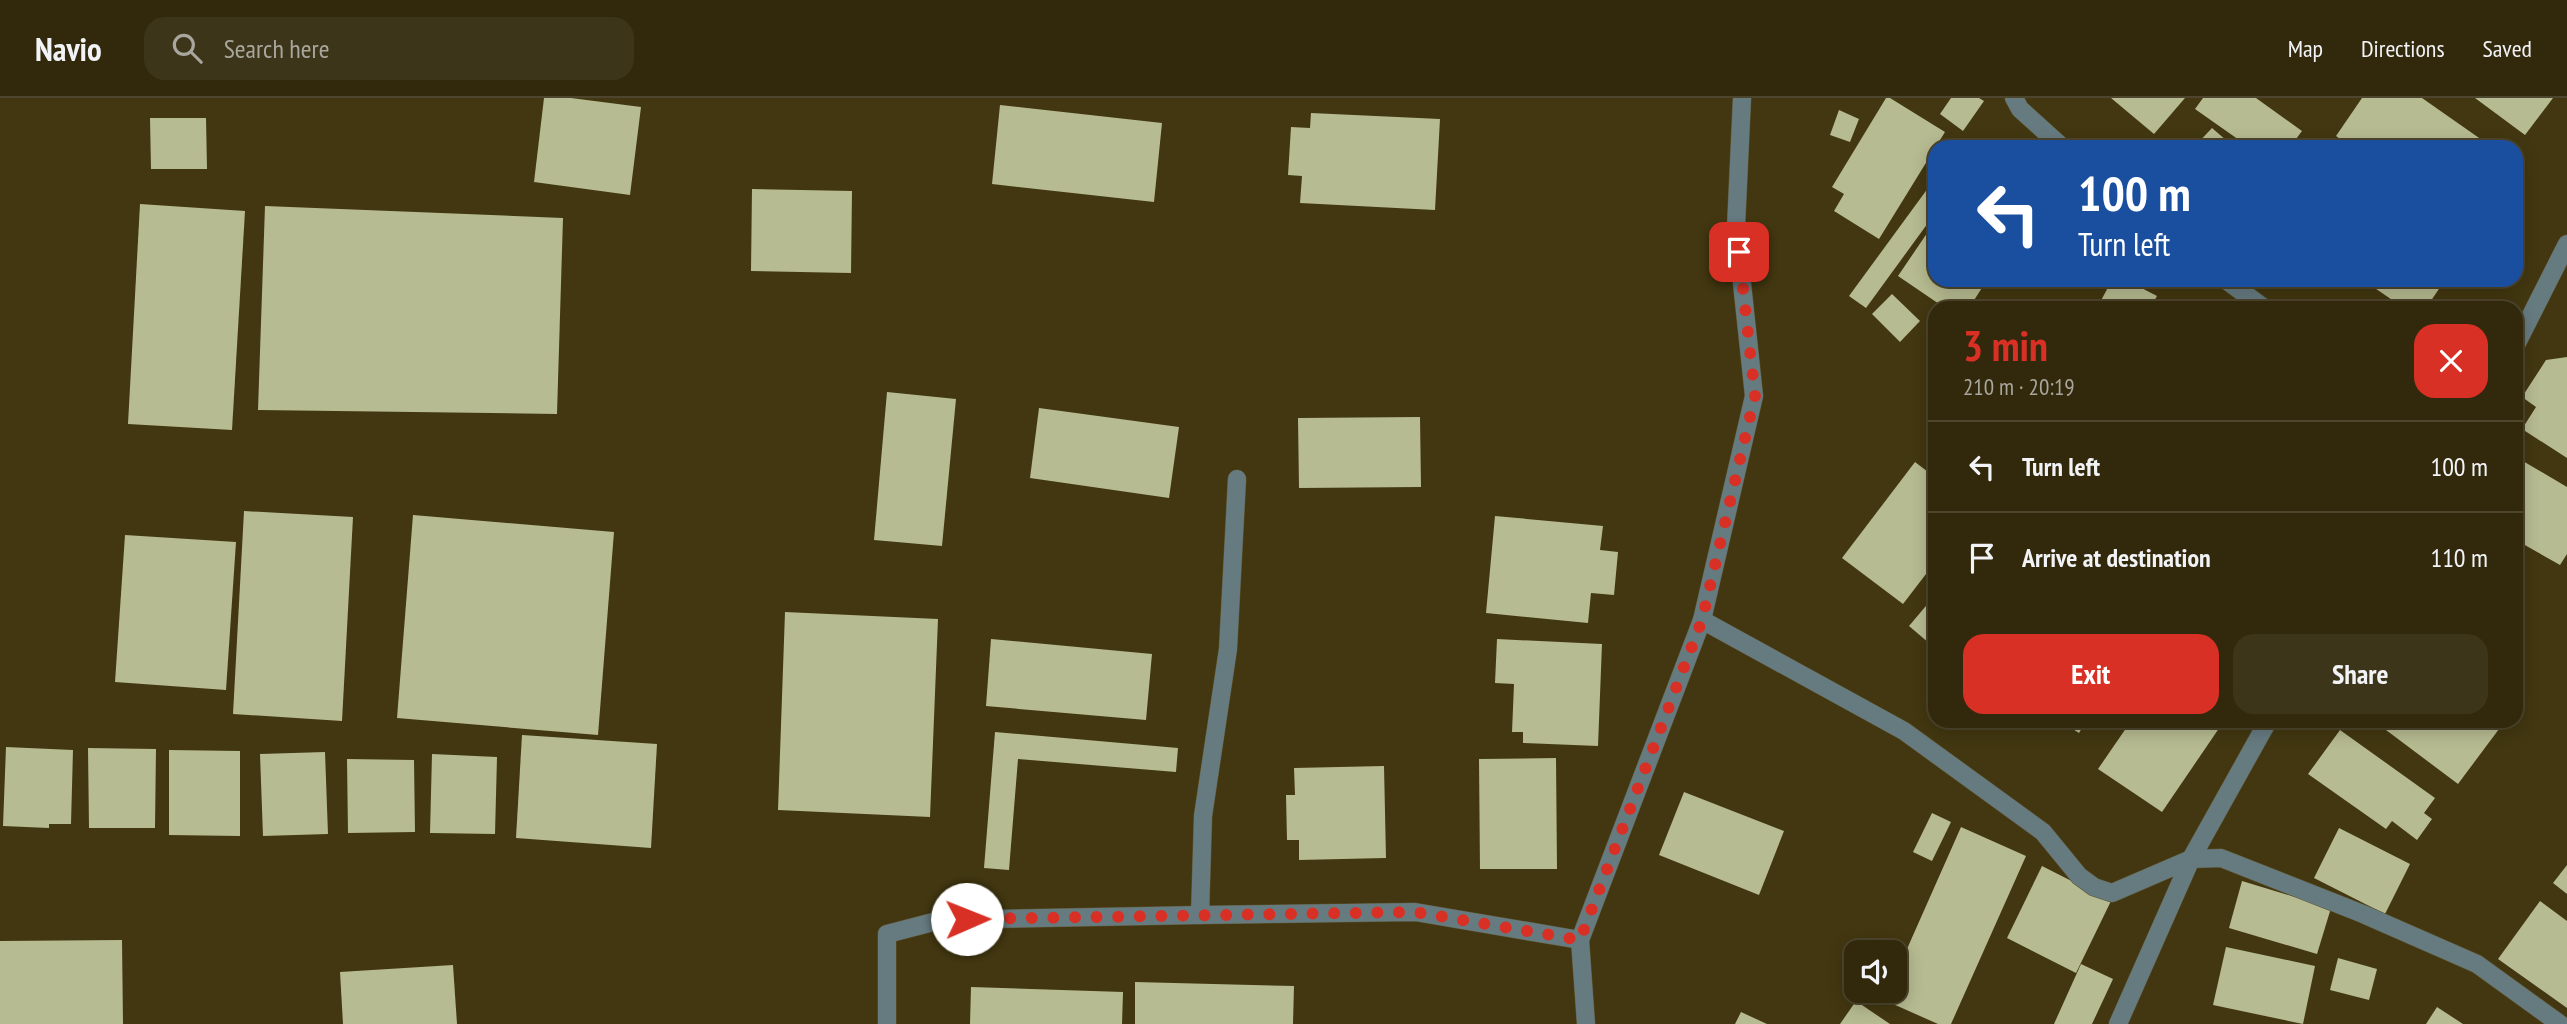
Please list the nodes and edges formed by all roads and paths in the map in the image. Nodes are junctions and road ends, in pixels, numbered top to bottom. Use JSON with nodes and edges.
{"nodes":[{"id":1,"x":1742,"y":98,"type":"edge"},
{"id":2,"x":2014,"y":98,"type":"edge"},
{"id":3,"x":2054,"y":140,"type":"edge"},
{"id":4,"x":2567,"y":244,"type":"edge"},
{"id":5,"x":2236,"y":287,"type":"edge"},
{"id":6,"x":2254,"y":301,"type":"edge"},
{"id":7,"x":2523,"y":331,"type":"edge"},
{"id":8,"x":1237,"y":479,"type":"dead end"},
{"id":9,"x":1702,"y":620,"type":"junction"},
{"id":10,"x":2264,"y":728,"type":"edge"},
{"id":11,"x":2191,"y":859,"type":"junction"},
{"id":12,"x":1200,"y":915,"type":"junction"},
{"id":13,"x":1580,"y":940,"type":"junction"},
{"id":14,"x":887,"y":1024,"type":"edge"},
{"id":15,"x":1586,"y":1024,"type":"edge"},
{"id":16,"x":2118,"y":1024,"type":"edge"},
{"id":17,"x":2560,"y":1024,"type":"edge"}],
"edges":[{"from":1,"to":9,"type":"street"},
{"from":2,"to":3,"type":"street"},
{"from":4,"to":7,"type":"street"},
{"from":5,"to":6,"type":"street"},
{"from":8,"to":12,"type":"street"},
{"from":9,"to":11,"type":"street"},
{"from":9,"to":13,"type":"street"},
{"from":10,"to":11,"type":"street"},
{"from":11,"to":16,"type":"street"},
{"from":11,"to":17,"type":"street"},
{"from":12,"to":13,"type":"street"},
{"from":12,"to":14,"type":"street"},
{"from":13,"to":15,"type":"street"}]}
